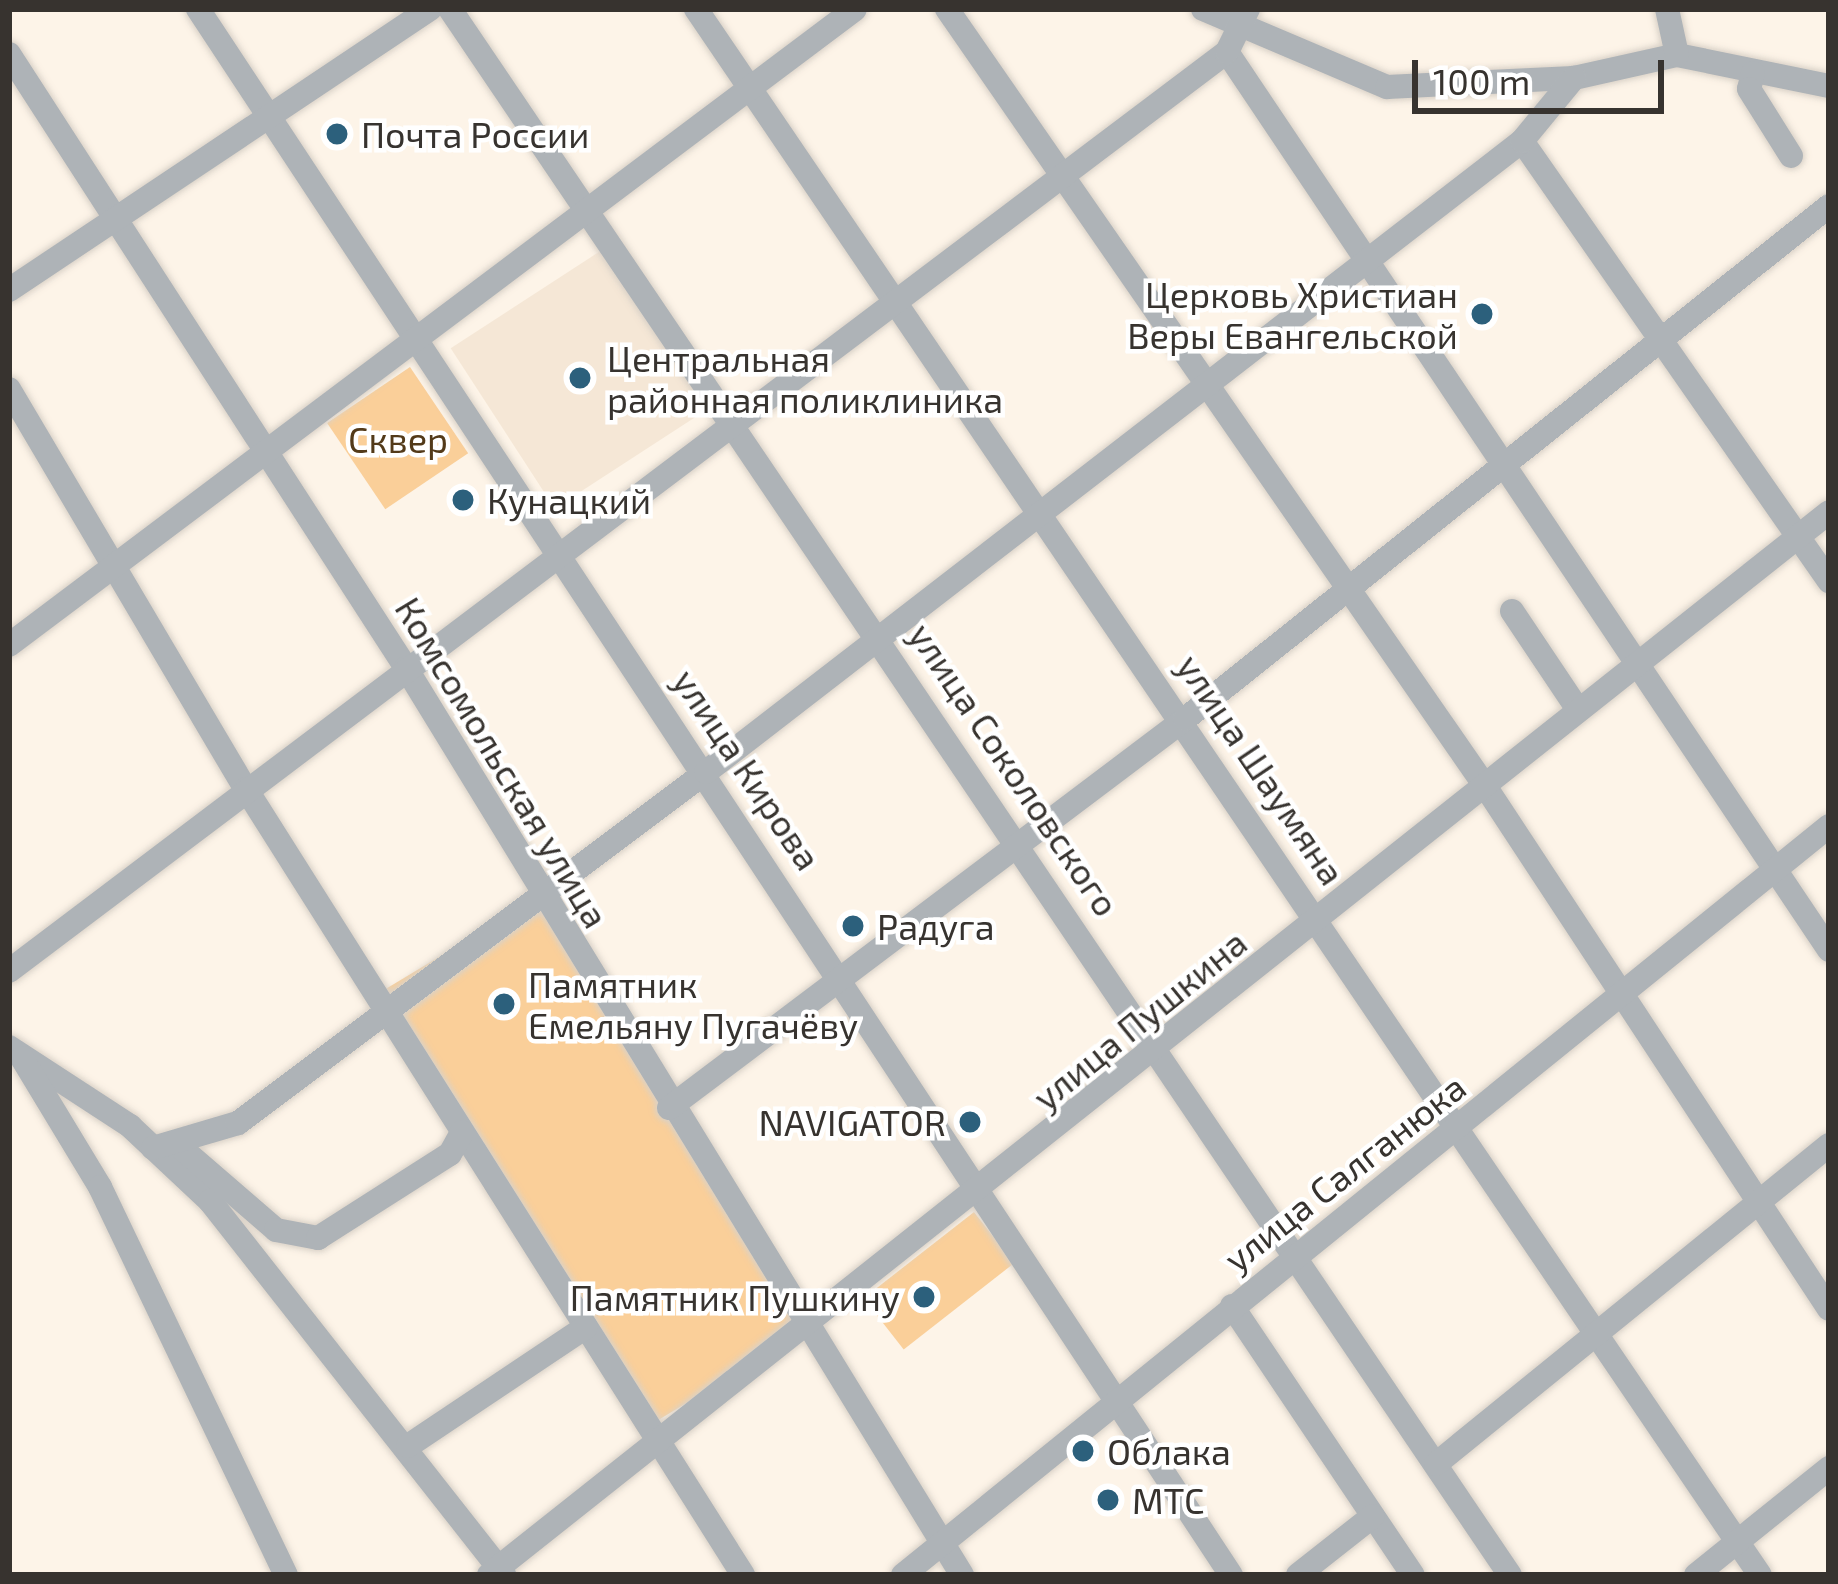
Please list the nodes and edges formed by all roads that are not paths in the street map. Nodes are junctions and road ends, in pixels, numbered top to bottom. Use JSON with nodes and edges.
{"nodes":[{"id":1,"x":198,"y":9,"type":"edge"},
{"id":2,"x":430,"y":9,"type":"edge"},
{"id":3,"x":450,"y":9,"type":"edge"},
{"id":4,"x":696,"y":9,"type":"edge"},
{"id":5,"x":855,"y":9,"type":"edge"},
{"id":6,"x":947,"y":9,"type":"edge"},
{"id":7,"x":1203,"y":9,"type":"edge"},
{"id":8,"x":1667,"y":9,"type":"edge"},
{"id":9,"x":1237,"y":31,"type":"edge"},
{"id":10,"x":9,"y":55,"type":"edge"},
{"id":11,"x":1677,"y":55,"type":"junction"},
{"id":12,"x":1753,"y":73,"type":"junction"},
{"id":13,"x":1574,"y":78,"type":"junction"},
{"id":14,"x":1829,"y":86,"type":"edge"},
{"id":15,"x":751,"y":92,"type":"junction"},
{"id":16,"x":271,"y":119,"type":"junction"},
{"id":17,"x":1522,"y":141,"type":"junction"},
{"id":18,"x":1791,"y":156,"type":"dead end"},
{"id":19,"x":1060,"y":168,"type":"junction"},
{"id":20,"x":588,"y":212,"type":"junction"},
{"id":21,"x":1826,"y":214,"type":"edge"},
{"id":22,"x":119,"y":218,"type":"junction"},
{"id":23,"x":1360,"y":260,"type":"junction"},
{"id":24,"x":9,"y":290,"type":"edge"},
{"id":25,"x":894,"y":296,"type":"junction"},
{"id":26,"x":1664,"y":342,"type":"junction"},
{"id":27,"x":416,"y":344,"type":"junction"},
{"id":28,"x":1204,"y":381,"type":"junction"},
{"id":29,"x":9,"y":389,"type":"edge"},
{"id":30,"x":736,"y":418,"type":"junction"},
{"id":31,"x":266,"y":448,"type":"junction"},
{"id":32,"x":1504,"y":466,"type":"junction"},
{"id":33,"x":1041,"y":508,"type":"junction"},
{"id":34,"x":1829,"y":512,"type":"edge"},
{"id":35,"x":1798,"y":537,"type":"junction"},
{"id":36,"x":558,"y":553,"type":"junction"},
{"id":37,"x":110,"y":567,"type":"junction"},
{"id":38,"x":1829,"y":581,"type":"edge"},
{"id":39,"x":1344,"y":587,"type":"junction"},
{"id":40,"x":1512,"y":611,"type":"dead end"},
{"id":41,"x":882,"y":635,"type":"junction"},
{"id":42,"x":9,"y":645,"type":"edge"},
{"id":43,"x":1636,"y":662,"type":"junction"},
{"id":44,"x":406,"y":668,"type":"junction"},
{"id":45,"x":1577,"y":708,"type":"junction"},
{"id":46,"x":1185,"y":718,"type":"junction"},
{"id":47,"x":706,"y":772,"type":"junction"},
{"id":48,"x":246,"y":789,"type":"junction"},
{"id":49,"x":1487,"y":789,"type":"junction"},
{"id":50,"x":1829,"y":826,"type":"edge"},
{"id":51,"x":1023,"y":843,"type":"junction"},
{"id":52,"x":1776,"y":870,"type":"junction"},
{"id":53,"x":542,"y":895,"type":"junction"},
{"id":54,"x":1320,"y":918,"type":"junction"},
{"id":55,"x":1829,"y":950,"type":"edge"},
{"id":56,"x":9,"y":971,"type":"edge"},
{"id":57,"x":846,"y":976,"type":"junction"},
{"id":58,"x":1617,"y":995,"type":"junction"},
{"id":59,"x":386,"y":1011,"type":"junction"},
{"id":60,"x":13,"y":1049,"type":"edge"},
{"id":61,"x":1159,"y":1050,"type":"junction"},
{"id":62,"x":669,"y":1108,"type":"junction"},
{"id":63,"x":1461,"y":1127,"type":"junction"},
{"id":64,"x":462,"y":1132,"type":"junction"},
{"id":65,"x":1829,"y":1145,"type":"edge"},
{"id":66,"x":180,"y":1147,"type":"junction"},
{"id":67,"x":153,"y":1148,"type":"junction"},
{"id":68,"x":984,"y":1189,"type":"junction"},
{"id":69,"x":1758,"y":1203,"type":"junction"},
{"id":70,"x":1295,"y":1258,"type":"junction"},
{"id":71,"x":1232,"y":1306,"type":"junction"},
{"id":72,"x":1829,"y":1309,"type":"edge"},
{"id":73,"x":586,"y":1327,"type":"junction"},
{"id":74,"x":804,"y":1332,"type":"junction"},
{"id":75,"x":1599,"y":1333,"type":"junction"},
{"id":76,"x":1118,"y":1397,"type":"junction"},
{"id":77,"x":408,"y":1446,"type":"junction"},
{"id":78,"x":661,"y":1446,"type":"junction"},
{"id":79,"x":1436,"y":1464,"type":"junction"},
{"id":80,"x":1829,"y":1468,"type":"edge"},
{"id":81,"x":1373,"y":1516,"type":"junction"},
{"id":82,"x":1738,"y":1543,"type":"junction"},
{"id":83,"x":941,"y":1544,"type":"junction"},
{"id":84,"x":497,"y":1573,"type":"edge"},
{"id":85,"x":286,"y":1575,"type":"edge"},
{"id":86,"x":742,"y":1575,"type":"edge"},
{"id":87,"x":903,"y":1575,"type":"edge"},
{"id":88,"x":962,"y":1575,"type":"edge"},
{"id":89,"x":1231,"y":1575,"type":"edge"},
{"id":90,"x":1298,"y":1575,"type":"edge"},
{"id":91,"x":1413,"y":1575,"type":"edge"},
{"id":92,"x":1510,"y":1575,"type":"edge"},
{"id":93,"x":1696,"y":1575,"type":"edge"},
{"id":94,"x":1760,"y":1575,"type":"edge"}],
"edges":[{"from":1,"to":16,"type":"street","name":"улица Кирова"},
{"from":2,"to":16,"type":"street"},
{"from":3,"to":20,"type":"street","name":"улица Соколовского"},
{"from":4,"to":15,"type":"street","name":"улица Шаумяна"},
{"from":5,"to":15,"type":"street"},
{"from":6,"to":19,"type":"street"},
{"from":7,"to":9,"type":"street"},
{"from":8,"to":11,"type":"street"},
{"from":9,"to":13,"type":"street"},
{"from":9,"to":19,"type":"street"},
{"from":9,"to":23,"type":"street"},
{"from":10,"to":22,"type":"street","name":"Комсомольская улица"},
{"from":11,"to":12,"type":"street"},
{"from":11,"to":13,"type":"street"},
{"from":12,"to":14,"type":"street"},
{"from":12,"to":18,"type":"street"},
{"from":13,"to":17,"type":"street"},
{"from":15,"to":20,"type":"street"},
{"from":15,"to":25,"type":"street","name":"улица Шаумяна"},
{"from":16,"to":22,"type":"street"},
{"from":16,"to":27,"type":"street","name":"улица Кирова"},
{"from":17,"to":23,"type":"street"},
{"from":17,"to":26,"type":"street"},
{"from":19,"to":25,"type":"street"},
{"from":19,"to":28,"type":"street"},
{"from":20,"to":27,"type":"street"},
{"from":20,"to":30,"type":"street","name":"улица Соколовского"},
{"from":21,"to":26,"type":"street"},
{"from":22,"to":24,"type":"street"},
{"from":22,"to":31,"type":"street","name":"Комсомольская улица"},
{"from":23,"to":28,"type":"street"},
{"from":23,"to":32,"type":"street"},
{"from":25,"to":30,"type":"street"},
{"from":25,"to":33,"type":"street","name":"улица Шаумяна"},
{"from":26,"to":32,"type":"street"},
{"from":26,"to":35,"type":"street"},
{"from":27,"to":31,"type":"street"},
{"from":27,"to":36,"type":"street","name":"улица Кирова"},
{"from":28,"to":33,"type":"street"},
{"from":28,"to":39,"type":"street"},
{"from":29,"to":37,"type":"street"},
{"from":30,"to":36,"type":"street"},
{"from":30,"to":41,"type":"street","name":"улица Соколовского"},
{"from":31,"to":37,"type":"street"},
{"from":31,"to":44,"type":"street","name":"Комсомольская улица"},
{"from":32,"to":39,"type":"street"},
{"from":32,"to":43,"type":"street"},
{"from":33,"to":41,"type":"street"},
{"from":33,"to":46,"type":"street","name":"улица Шаумяна"},
{"from":34,"to":35,"type":"street","name":"улица Пушкина"},
{"from":35,"to":38,"type":"street"},
{"from":35,"to":43,"type":"street","name":"улица Пушкина"},
{"from":36,"to":44,"type":"street"},
{"from":36,"to":47,"type":"street","name":"улица Кирова"},
{"from":37,"to":42,"type":"street"},
{"from":37,"to":48,"type":"street"},
{"from":39,"to":46,"type":"street"},
{"from":39,"to":49,"type":"street"},
{"from":40,"to":45,"type":"street"},
{"from":41,"to":47,"type":"street"},
{"from":41,"to":51,"type":"street","name":"улица Соколовского"},
{"from":43,"to":45,"type":"street","name":"улица Пушкина"},
{"from":43,"to":52,"type":"street"},
{"from":44,"to":48,"type":"street"},
{"from":44,"to":53,"type":"street","name":"Комсомольская улица"},
{"from":45,"to":49,"type":"street","name":"улица Пушкина"},
{"from":46,"to":51,"type":"street"},
{"from":46,"to":54,"type":"street","name":"улица Шаумяна"},
{"from":47,"to":53,"type":"street"},
{"from":47,"to":57,"type":"street","name":"улица Кирова"},
{"from":48,"to":56,"type":"street"},
{"from":48,"to":59,"type":"street"},
{"from":49,"to":54,"type":"street","name":"улица Пушкина"},
{"from":49,"to":58,"type":"street"},
{"from":50,"to":52,"type":"street","name":"улица Салганюка"},
{"from":51,"to":57,"type":"street"},
{"from":51,"to":61,"type":"street","name":"улица Соколовского"},
{"from":52,"to":55,"type":"street"},
{"from":52,"to":58,"type":"street","name":"улица Салганюка"},
{"from":53,"to":59,"type":"street"},
{"from":53,"to":62,"type":"street","name":"Комсомольская улица"},
{"from":54,"to":61,"type":"street","name":"улица Пушкина"},
{"from":54,"to":63,"type":"street","name":"улица Шаумяна"},
{"from":57,"to":62,"type":"street"},
{"from":57,"to":68,"type":"street","name":"улица Кирова"},
{"from":58,"to":63,"type":"street","name":"улица Салганюка"},
{"from":58,"to":69,"type":"street"},
{"from":59,"to":64,"type":"street"},
{"from":59,"to":66,"type":"street"},
{"from":60,"to":67,"type":"street"},
{"from":60,"to":85,"type":"street"},
{"from":61,"to":68,"type":"street","name":"улица Пушкина"},
{"from":61,"to":70,"type":"street","name":"улица Соколовского"},
{"from":62,"to":74,"type":"street","name":"Комсомольская улица"},
{"from":63,"to":70,"type":"street","name":"улица Салганюка"},
{"from":63,"to":75,"type":"street","name":"улица Шаумяна"},
{"from":64,"to":66,"type":"street"},
{"from":64,"to":73,"type":"street"},
{"from":65,"to":69,"type":"street"},
{"from":66,"to":67,"type":"street"},
{"from":67,"to":77,"type":"street"},
{"from":68,"to":74,"type":"street","name":"улица Пушкина"},
{"from":68,"to":76,"type":"street","name":"улица Кирова"},
{"from":69,"to":72,"type":"street"},
{"from":69,"to":75,"type":"street"},
{"from":70,"to":71,"type":"street","name":"улица Салганюка"},
{"from":70,"to":79,"type":"street","name":"улица Соколовского"},
{"from":71,"to":76,"type":"street","name":"улица Салганюка"},
{"from":71,"to":81,"type":"street"},
{"from":73,"to":77,"type":"street"},
{"from":73,"to":78,"type":"street"},
{"from":74,"to":78,"type":"street","name":"улица Пушкина"},
{"from":74,"to":83,"type":"street","name":"Комсомольская улица"},
{"from":75,"to":79,"type":"street"},
{"from":75,"to":82,"type":"street","name":"улица Шаумяна"},
{"from":76,"to":83,"type":"street","name":"улица Салганюка"},
{"from":76,"to":89,"type":"street","name":"улица Кирова"},
{"from":77,"to":84,"type":"street"},
{"from":78,"to":84,"type":"street","name":"улица Пушкина"},
{"from":78,"to":86,"type":"street"},
{"from":79,"to":92,"type":"street","name":"улица Соколовского"},
{"from":80,"to":82,"type":"street"},
{"from":81,"to":90,"type":"street"},
{"from":81,"to":91,"type":"street"},
{"from":82,"to":93,"type":"street"},
{"from":82,"to":94,"type":"street","name":"улица Шаумяна"},
{"from":83,"to":87,"type":"street","name":"улица Салганюка"},
{"from":83,"to":88,"type":"street","name":"Комсомольская улица"}]}
